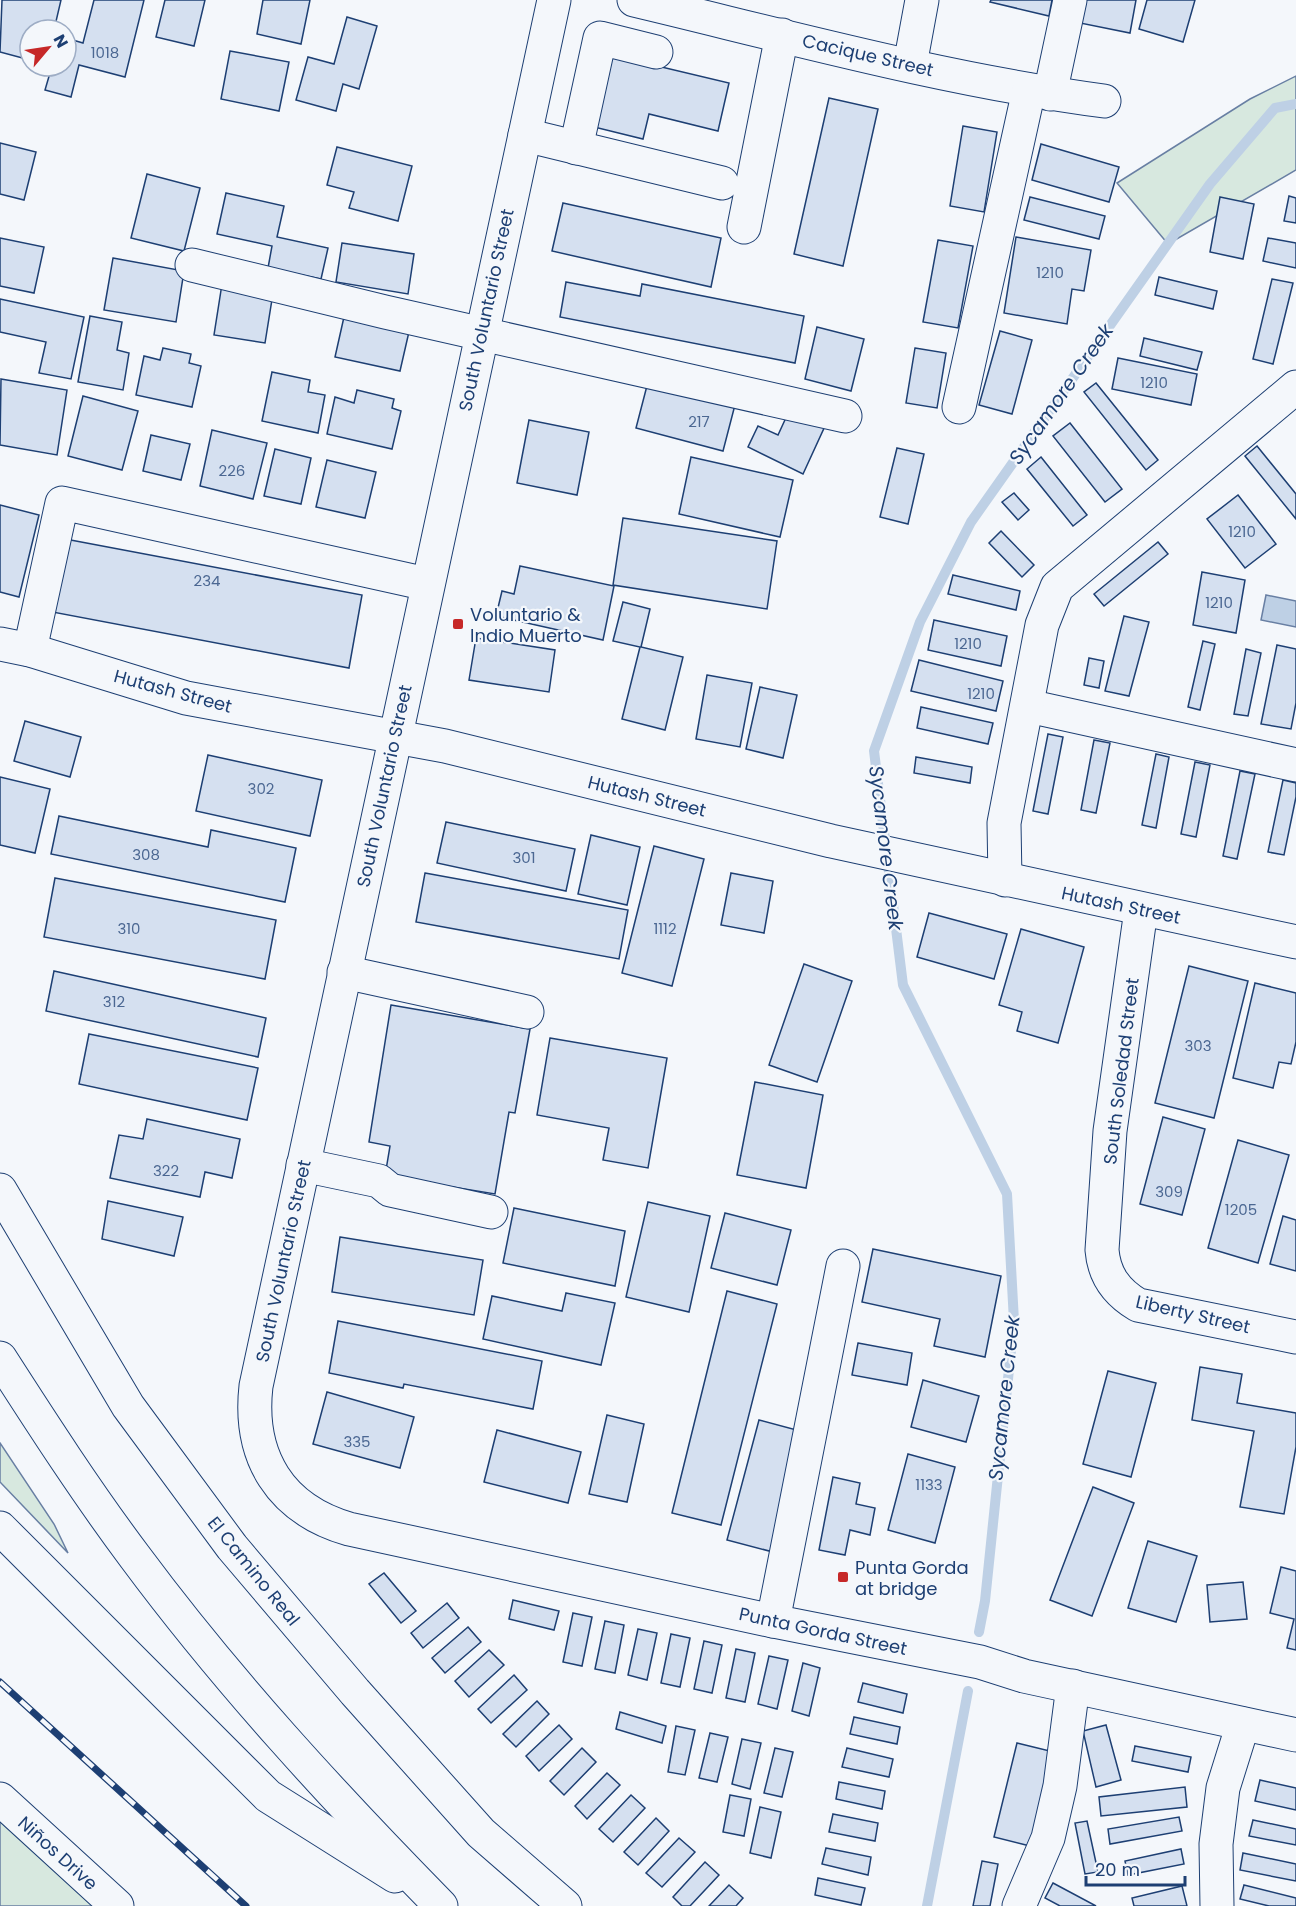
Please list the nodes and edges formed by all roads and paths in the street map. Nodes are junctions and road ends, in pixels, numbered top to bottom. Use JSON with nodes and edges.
{"nodes":[{"id":1,"x":554,"y":0,"type":"edge"},
{"id":2,"x":634,"y":0,"type":"edge"},
{"id":3,"x":922,"y":0,"type":"edge"},
{"id":4,"x":1070,"y":0,"type":"edge"},
{"id":5,"x":782,"y":35,"type":"junction"},
{"id":6,"x":656,"y":52,"type":"dead end"},
{"id":7,"x":910,"y":65,"type":"junction"},
{"id":8,"x":1039,"y":92,"type":"junction"},
{"id":9,"x":1104,"y":101,"type":"dead end"},
{"id":10,"x":525,"y":135,"type":"junction"},
{"id":11,"x":576,"y":148,"type":"junction"},
{"id":12,"x":723,"y":183,"type":"dead end"},
{"id":13,"x":744,"y":227,"type":"dead end"},
{"id":14,"x":192,"y":265,"type":"dead end"},
{"id":15,"x":480,"y":334,"type":"junction"},
{"id":16,"x":1296,"y":387,"type":"edge"},
{"id":17,"x":959,"y":407,"type":"dead end"},
{"id":18,"x":845,"y":416,"type":"dead end"},
{"id":19,"x":427,"y":584,"type":"junction"},
{"id":20,"x":15,"y":647,"type":"edge"},
{"id":21,"x":1028,"y":706,"type":"junction"},
{"id":22,"x":394,"y":737,"type":"junction"},
{"id":23,"x":1296,"y":765,"type":"edge"},
{"id":24,"x":1005,"y":880,"type":"junction"},
{"id":25,"x":1142,"y":910,"type":"junction"},
{"id":26,"x":1296,"y":942,"type":"edge"},
{"id":27,"x":344,"y":972,"type":"junction"},
{"id":28,"x":527,"y":1012,"type":"dead end"},
{"id":29,"x":303,"y":1165,"type":"junction"},
{"id":30,"x":0,"y":1190,"type":"edge"},
{"id":31,"x":491,"y":1212,"type":"dead end"},
{"id":32,"x":843,"y":1266,"type":"dead end"},
{"id":33,"x":1104,"y":1269,"type":"joint"},
{"id":34,"x":1296,"y":1337,"type":"edge"},
{"id":35,"x":0,"y":1358,"type":"edge"},
{"id":36,"x":0,"y":1528,"type":"edge"},
{"id":37,"x":349,"y":1529,"type":"joint"},
{"id":38,"x":773,"y":1621,"type":"junction"},
{"id":39,"x":1073,"y":1686,"type":"junction"},
{"id":40,"x":1243,"y":1724,"type":"junction"},
{"id":41,"x":1296,"y":1735,"type":"edge"},
{"id":42,"x":0,"y":1799,"type":"edge"},
{"id":43,"x":117,"y":1906,"type":"edge"},
{"id":44,"x":441,"y":1906,"type":"edge"},
{"id":45,"x":565,"y":1906,"type":"edge"},
{"id":46,"x":1019,"y":1906,"type":"edge"},
{"id":47,"x":1217,"y":1906,"type":"edge"}],
"edges":[{"from":1,"to":10,"type":"main road","name":"South Voluntario Street"},
{"from":2,"to":5,"type":"main road","name":"Cacique Street"},
{"from":3,"to":7,"type":"main road"},
{"from":4,"to":8,"type":"main road"},
{"from":5,"to":7,"type":"main road","name":"Cacique Street"},
{"from":5,"to":13,"type":"main road"},
{"from":6,"to":11,"type":"main road"},
{"from":7,"to":8,"type":"main road","name":"Cacique Street"},
{"from":8,"to":9,"type":"main road","name":"Cacique Street"},
{"from":8,"to":17,"type":"main road"},
{"from":10,"to":11,"type":"main road"},
{"from":10,"to":15,"type":"main road","name":"South Voluntario Street"},
{"from":11,"to":12,"type":"main road"},
{"from":14,"to":15,"type":"main road"},
{"from":15,"to":18,"type":"main road"},
{"from":15,"to":19,"type":"main road","name":"South Voluntario Street"},
{"from":16,"to":21,"type":"main road"},
{"from":19,"to":20,"type":"main road"},
{"from":19,"to":22,"type":"main road","name":"South Voluntario Street"},
{"from":20,"to":22,"type":"main road","name":"Hutash Street"},
{"from":21,"to":23,"type":"main road"},
{"from":21,"to":24,"type":"main road"},
{"from":22,"to":24,"type":"main road","name":"Hutash Street"},
{"from":22,"to":27,"type":"main road","name":"South Voluntario Street"},
{"from":24,"to":25,"type":"main road","name":"Hutash Street"},
{"from":25,"to":26,"type":"main road","name":"Hutash Street"},
{"from":25,"to":33,"type":"main road","name":"South Soledad Street"},
{"from":27,"to":28,"type":"main road"},
{"from":27,"to":29,"type":"main road","name":"South Voluntario Street"},
{"from":29,"to":31,"type":"main road"},
{"from":29,"to":37,"type":"main road","name":"South Voluntario Street"},
{"from":30,"to":45,"type":"main road","name":"El Camino Real"},
{"from":32,"to":38,"type":"main road"},
{"from":33,"to":34,"type":"main road","name":"Liberty Street"},
{"from":35,"to":44,"type":"main road"},
{"from":36,"to":44,"type":"main road"},
{"from":37,"to":38,"type":"main road","name":"Punta Gorda Street"},
{"from":38,"to":39,"type":"main road","name":"Punta Gorda Street"},
{"from":39,"to":40,"type":"main road","name":"Punta Gorda Street"},
{"from":39,"to":46,"type":"main road"},
{"from":40,"to":41,"type":"main road","name":"Punta Gorda Street"},
{"from":40,"to":47,"type":"main road"},
{"from":42,"to":43,"type":"main road","name":"Niños Drive"}]}
